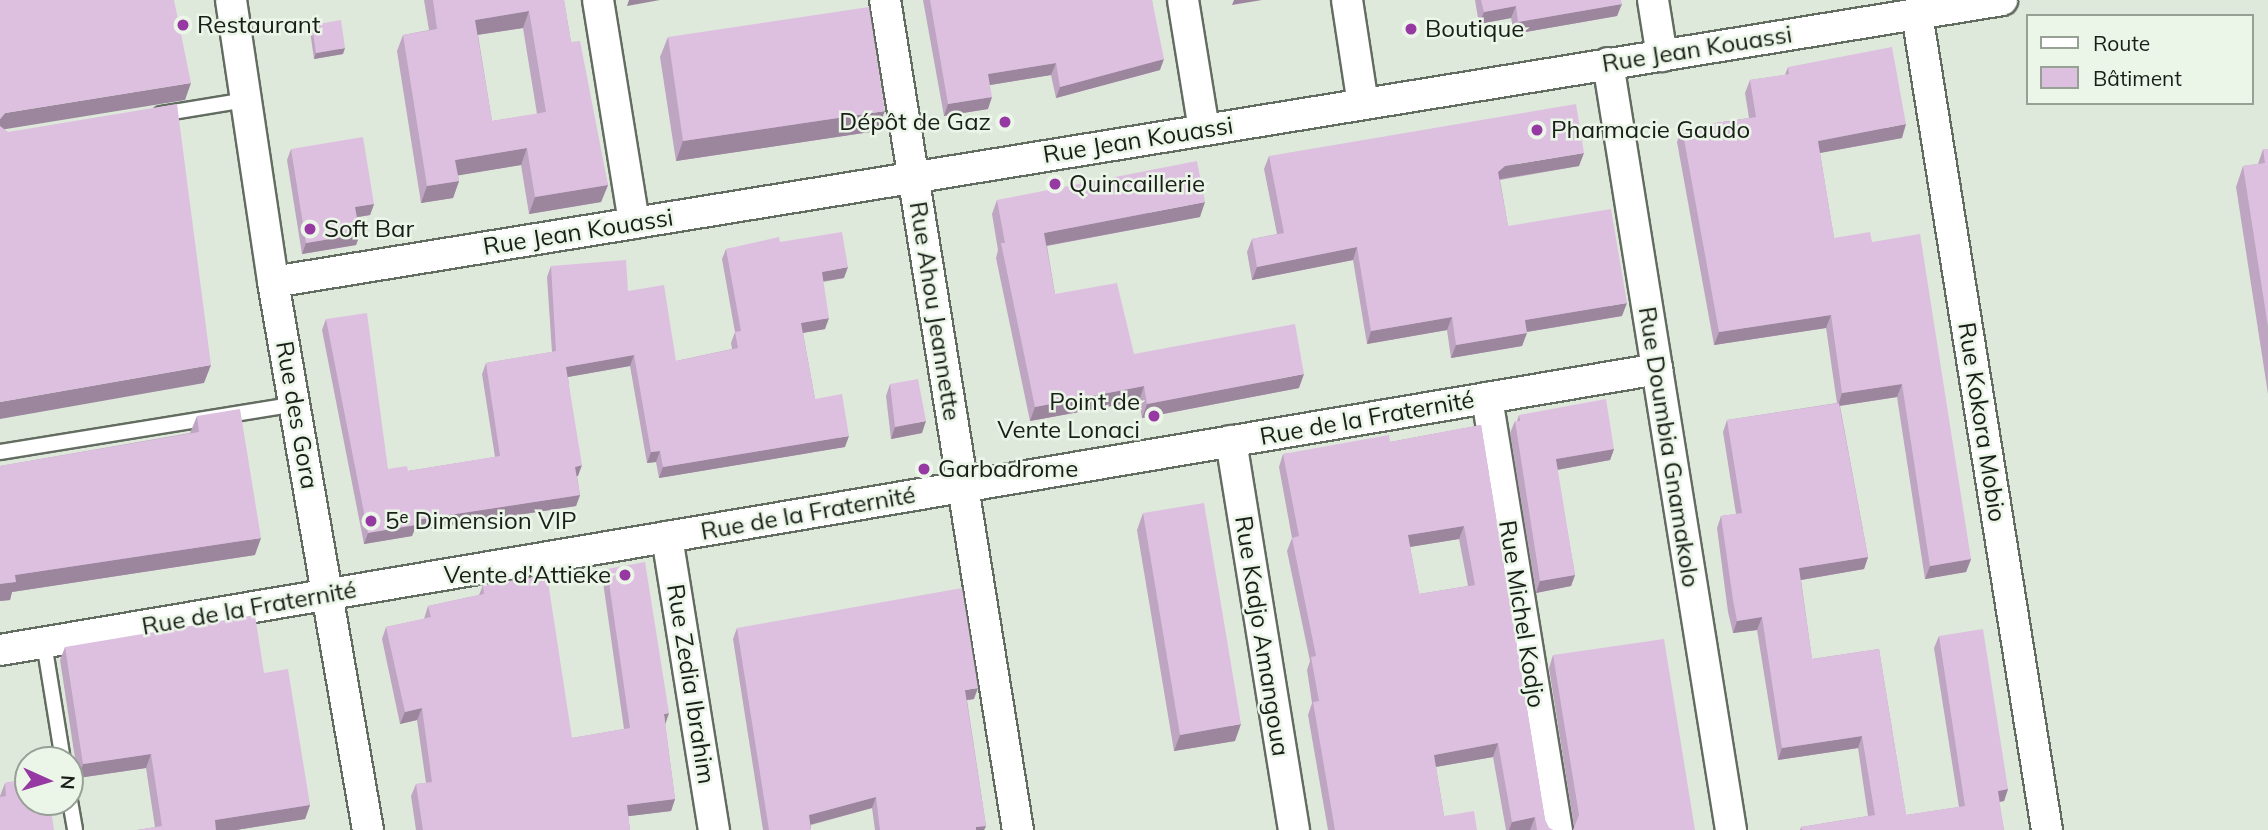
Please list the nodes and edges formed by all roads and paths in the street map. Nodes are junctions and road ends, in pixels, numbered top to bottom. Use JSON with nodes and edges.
{"nodes":[{"id":1,"x":231,"y":0,"type":"edge"},
{"id":2,"x":598,"y":0,"type":"edge"},
{"id":3,"x":885,"y":0,"type":"edge"},
{"id":4,"x":1183,"y":0,"type":"edge"},
{"id":5,"x":1347,"y":0,"type":"edge"},
{"id":6,"x":1653,"y":0,"type":"edge"},
{"id":7,"x":2002,"y":0,"type":"edge"},
{"id":8,"x":1917,"y":14,"type":"junction"},
{"id":9,"x":1662,"y":56,"type":"junction"},
{"id":10,"x":1608,"y":64,"type":"junction"},
{"id":11,"x":246,"y":100,"type":"junction"},
{"id":12,"x":1363,"y":104,"type":"junction"},
{"id":13,"x":150,"y":116,"type":"edge"},
{"id":14,"x":1204,"y":129,"type":"junction"},
{"id":15,"x":913,"y":177,"type":"junction"},
{"id":16,"x":634,"y":223,"type":"junction"},
{"id":17,"x":273,"y":282,"type":"junction"},
{"id":18,"x":1657,"y":369,"type":"junction"},
{"id":19,"x":1487,"y":398,"type":"junction"},
{"id":20,"x":295,"y":404,"type":"junction"},
{"id":21,"x":1231,"y":442,"type":"junction"},
{"id":22,"x":0,"y":452,"type":"edge"},
{"id":23,"x":963,"y":487,"type":"junction"},
{"id":24,"x":667,"y":537,"type":"junction"},
{"id":25,"x":329,"y":594,"type":"junction"},
{"id":26,"x":44,"y":643,"type":"junction"},
{"id":27,"x":0,"y":650,"type":"edge"},
{"id":28,"x":61,"y":746,"type":"edge"},
{"id":29,"x":368,"y":830,"type":"edge"},
{"id":30,"x":714,"y":830,"type":"edge"},
{"id":31,"x":1018,"y":830,"type":"edge"},
{"id":32,"x":1294,"y":830,"type":"edge"},
{"id":33,"x":1557,"y":830,"type":"edge"},
{"id":34,"x":1731,"y":830,"type":"edge"},
{"id":35,"x":2047,"y":830,"type":"edge"}],
"edges":[{"from":1,"to":11,"type":"street","name":"Rue des Gora"},
{"from":2,"to":16,"type":"street"},
{"from":3,"to":15,"type":"street","name":"Rue Ahou Jeannette"},
{"from":4,"to":14,"type":"street"},
{"from":5,"to":12,"type":"street"},
{"from":6,"to":9,"type":"street"},
{"from":7,"to":8,"type":"street","name":"Rue Jean Kouassi"},
{"from":8,"to":9,"type":"street","name":"Rue Jean Kouassi"},
{"from":8,"to":35,"type":"street","name":"Rue Kokora Mobio"},
{"from":9,"to":10,"type":"street","name":"Rue Jean Kouassi"},
{"from":10,"to":12,"type":"street","name":"Rue Jean Kouassi"},
{"from":10,"to":18,"type":"street","name":"Rue Doumbia Gnamakolo"},
{"from":11,"to":13,"type":"lane"},
{"from":11,"to":17,"type":"street","name":"Rue des Gora"},
{"from":12,"to":14,"type":"street","name":"Rue Jean Kouassi"},
{"from":14,"to":15,"type":"street","name":"Rue Jean Kouassi"},
{"from":15,"to":16,"type":"street","name":"Rue Jean Kouassi"},
{"from":15,"to":23,"type":"street","name":"Rue Ahou Jeannette"},
{"from":16,"to":17,"type":"street","name":"Rue Jean Kouassi"},
{"from":17,"to":20,"type":"street","name":"Rue des Gora"},
{"from":18,"to":19,"type":"street","name":"Rue de la Fraternité"},
{"from":18,"to":34,"type":"street","name":"Rue Doumbia Gnamakolo"},
{"from":19,"to":21,"type":"street","name":"Rue de la Fraternité"},
{"from":19,"to":33,"type":"street","name":"Rue Michel Kodjo"},
{"from":20,"to":22,"type":"lane"},
{"from":20,"to":25,"type":"street","name":"Rue des Gora"},
{"from":21,"to":23,"type":"street","name":"Rue de la Fraternité"},
{"from":21,"to":32,"type":"street","name":"Rue Kadjo Amangoua"},
{"from":23,"to":24,"type":"street","name":"Rue de la Fraternité"},
{"from":23,"to":31,"type":"street","name":"Rue Ahou Jeannette"},
{"from":24,"to":25,"type":"street","name":"Rue de la Fraternité"},
{"from":24,"to":30,"type":"street","name":"Rue Zedia Ibrahim"},
{"from":25,"to":26,"type":"street","name":"Rue de la Fraternité"},
{"from":25,"to":29,"type":"street","name":"Rue des Gora"},
{"from":26,"to":27,"type":"street","name":"Rue de la Fraternité"},
{"from":26,"to":28,"type":"lane"}]}
